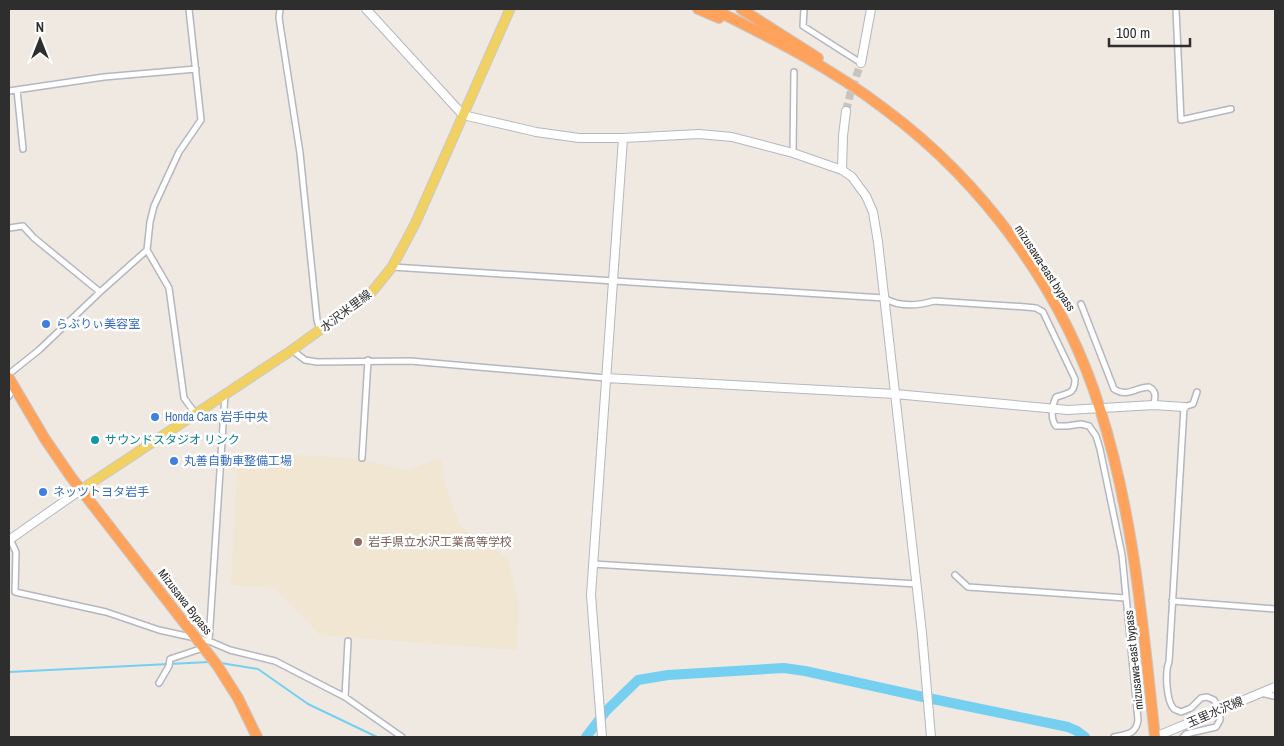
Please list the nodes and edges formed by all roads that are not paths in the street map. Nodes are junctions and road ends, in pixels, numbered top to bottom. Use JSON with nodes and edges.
{"nodes":[{"id":1,"x":189,"y":9,"type":"edge"},
{"id":2,"x":280,"y":9,"type":"edge"},
{"id":3,"x":366,"y":9,"type":"edge"},
{"id":4,"x":510,"y":9,"type":"edge"},
{"id":5,"x":698,"y":9,"type":"edge"},
{"id":6,"x":713,"y":9,"type":"edge"},
{"id":7,"x":742,"y":9,"type":"edge"},
{"id":8,"x":804,"y":9,"type":"edge"},
{"id":9,"x":871,"y":9,"type":"edge"},
{"id":10,"x":1176,"y":9,"type":"edge"},
{"id":11,"x":775,"y":41,"type":"junction"},
{"id":12,"x":861,"y":63,"type":"joint"},
{"id":13,"x":196,"y":68,"type":"junction"},
{"id":14,"x":794,"y":72,"type":"dead end"},
{"id":15,"x":17,"y":90,"type":"junction"},
{"id":16,"x":9,"y":91,"type":"edge"},
{"id":17,"x":886,"y":109,"type":"junction"},
{"id":18,"x":1231,"y":109,"type":"dead end"},
{"id":19,"x":846,"y":111,"type":"tunnel mouth"},
{"id":20,"x":463,"y":115,"type":"junction"},
{"id":21,"x":623,"y":138,"type":"junction"},
{"id":22,"x":24,"y":150,"type":"dead end"},
{"id":23,"x":792,"y":153,"type":"junction"},
{"id":24,"x":842,"y":170,"type":"junction"},
{"id":25,"x":9,"y":228,"type":"edge"},
{"id":26,"x":147,"y":250,"type":"junction"},
{"id":27,"x":392,"y":268,"type":"junction"},
{"id":28,"x":613,"y":281,"type":"junction"},
{"id":29,"x":100,"y":292,"type":"junction"},
{"id":30,"x":884,"y":298,"type":"junction"},
{"id":31,"x":1081,"y":304,"type":"dead end"},
{"id":32,"x":320,"y":330,"type":"junction"},
{"id":33,"x":292,"y":350,"type":"junction"},
{"id":34,"x":368,"y":360,"type":"junction"},
{"id":35,"x":9,"y":376,"type":"edge"},
{"id":36,"x":606,"y":378,"type":"junction"},
{"id":37,"x":11,"y":392,"type":"edge"},
{"id":38,"x":1197,"y":392,"type":"dead end"},
{"id":39,"x":225,"y":393,"type":"junction"},
{"id":40,"x":895,"y":394,"type":"junction"},
{"id":41,"x":1154,"y":405,"type":"junction"},
{"id":42,"x":1184,"y":406,"type":"junction"},
{"id":43,"x":1100,"y":408,"type":"junction"},
{"id":44,"x":1053,"y":410,"type":"junction"},
{"id":45,"x":195,"y":413,"type":"junction"},
{"id":46,"x":362,"y":458,"type":"dead end"},
{"id":47,"x":82,"y":489,"type":"junction"},
{"id":48,"x":9,"y":540,"type":"edge"},
{"id":49,"x":593,"y":564,"type":"junction"},
{"id":50,"x":955,"y":575,"type":"dead end"},
{"id":51,"x":916,"y":584,"type":"junction"},
{"id":52,"x":12,"y":591,"type":"edge"},
{"id":53,"x":1126,"y":598,"type":"junction"},
{"id":54,"x":1172,"y":601,"type":"junction"},
{"id":55,"x":1275,"y":609,"type":"edge"},
{"id":56,"x":348,"y":641,"type":"dead end"},
{"id":57,"x":204,"y":642,"type":"junction"},
{"id":58,"x":159,"y":684,"type":"dead end"},
{"id":59,"x":1275,"y":687,"type":"edge"},
{"id":60,"x":1262,"y":693,"type":"junction"},
{"id":61,"x":1275,"y":695,"type":"edge"},
{"id":62,"x":345,"y":697,"type":"junction"},
{"id":63,"x":1219,"y":709,"type":"junction"},
{"id":64,"x":257,"y":737,"type":"edge"},
{"id":65,"x":402,"y":737,"type":"edge"},
{"id":66,"x":602,"y":737,"type":"edge"},
{"id":67,"x":931,"y":737,"type":"edge"},
{"id":68,"x":1114,"y":737,"type":"edge"},
{"id":69,"x":1155,"y":737,"type":"edge"},
{"id":70,"x":1183,"y":737,"type":"edge"}],
"edges":[{"from":1,"to":13,"type":"street"},
{"from":2,"to":32,"type":"street"},
{"from":3,"to":20,"type":"street"},
{"from":4,"to":20,"type":"main road","name":"水沢米里線"},
{"from":5,"to":11,"type":"highway"},
{"from":6,"to":11,"type":"highway","name":"mizusawa-east bypass"},
{"from":7,"to":17,"type":"highway"},
{"from":8,"to":12,"type":"street"},
{"from":9,"to":12,"type":"street"},
{"from":10,"to":18,"type":"street"},
{"from":11,"to":17,"type":"highway","name":"mizusawa-east bypass"},
{"from":13,"to":15,"type":"street"},
{"from":13,"to":26,"type":"street"},
{"from":14,"to":23,"type":"street"},
{"from":15,"to":16,"type":"street"},
{"from":15,"to":22,"type":"street"},
{"from":17,"to":43,"type":"highway","name":"mizusawa-east bypass"},
{"from":19,"to":24,"type":"street"},
{"from":20,"to":21,"type":"street"},
{"from":20,"to":27,"type":"main road","name":"水沢米里線"},
{"from":21,"to":23,"type":"street"},
{"from":21,"to":28,"type":"street"},
{"from":23,"to":24,"type":"street"},
{"from":24,"to":30,"type":"street"},
{"from":25,"to":29,"type":"street"},
{"from":26,"to":29,"type":"street"},
{"from":26,"to":45,"type":"street"},
{"from":27,"to":28,"type":"street"},
{"from":27,"to":32,"type":"main road","name":"水沢米里線"},
{"from":28,"to":30,"type":"street"},
{"from":28,"to":36,"type":"street"},
{"from":29,"to":35,"type":"street"},
{"from":30,"to":40,"type":"street"},
{"from":30,"to":44,"type":"street"},
{"from":31,"to":41,"type":"street"},
{"from":32,"to":33,"type":"main road","name":"水沢米里線"},
{"from":33,"to":34,"type":"street"},
{"from":33,"to":39,"type":"main road","name":"水沢米里線"},
{"from":34,"to":36,"type":"street"},
{"from":34,"to":46,"type":"street"},
{"from":35,"to":37,"type":"highway","name":"Mizusawa Bypass"},
{"from":36,"to":40,"type":"street"},
{"from":36,"to":49,"type":"street"},
{"from":37,"to":47,"type":"highway","name":"Mizusawa Bypass"},
{"from":38,"to":42,"type":"street"},
{"from":39,"to":45,"type":"main road","name":"水沢米里線"},
{"from":39,"to":57,"type":"street"},
{"from":40,"to":44,"type":"street"},
{"from":40,"to":51,"type":"street"},
{"from":41,"to":42,"type":"street"},
{"from":41,"to":43,"type":"street"},
{"from":42,"to":54,"type":"street"},
{"from":43,"to":44,"type":"street"},
{"from":43,"to":69,"type":"highway","name":"mizusawa-east bypass"},
{"from":44,"to":53,"type":"street"},
{"from":45,"to":47,"type":"main road","name":"水沢米里線"},
{"from":47,"to":48,"type":"street"},
{"from":47,"to":57,"type":"highway","name":"Mizusawa Bypass"},
{"from":48,"to":52,"type":"street"},
{"from":49,"to":51,"type":"street"},
{"from":49,"to":66,"type":"street"},
{"from":50,"to":53,"type":"street"},
{"from":51,"to":67,"type":"street"},
{"from":52,"to":57,"type":"street"},
{"from":53,"to":68,"type":"street"},
{"from":54,"to":55,"type":"street"},
{"from":54,"to":63,"type":"street"},
{"from":56,"to":62,"type":"street"},
{"from":57,"to":58,"type":"street"},
{"from":57,"to":62,"type":"street"},
{"from":57,"to":64,"type":"highway","name":"Mizusawa Bypass"},
{"from":59,"to":60,"type":"street","name":"玉里水沢線"},
{"from":60,"to":61,"type":"street"},
{"from":60,"to":63,"type":"street","name":"玉里水沢線"},
{"from":62,"to":65,"type":"street"},
{"from":63,"to":69,"type":"street","name":"玉里水沢線"},
{"from":63,"to":70,"type":"street"}]}
